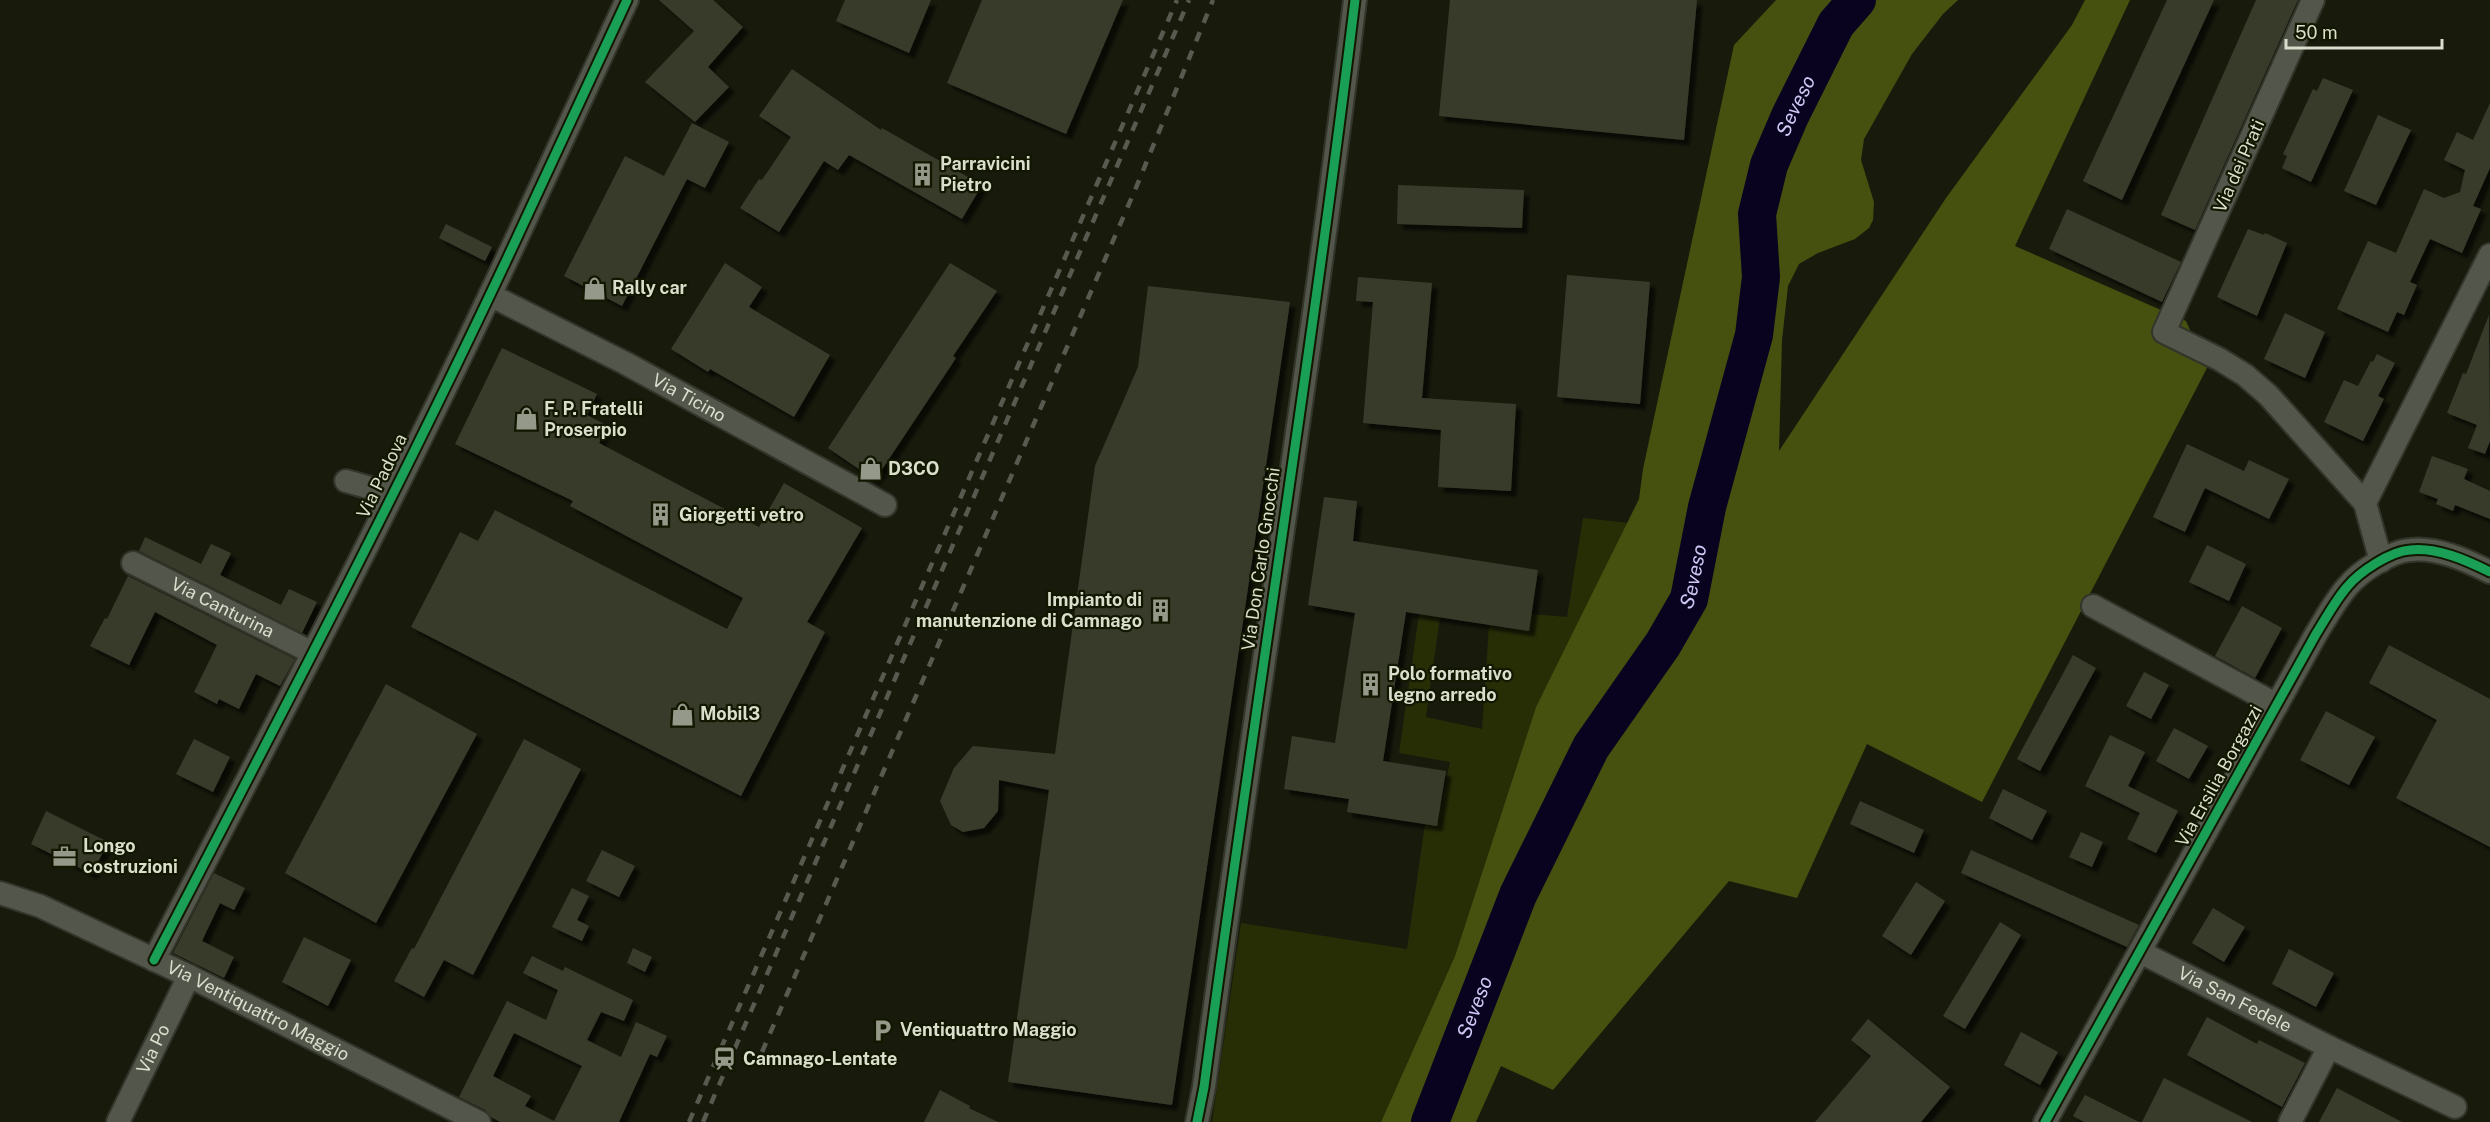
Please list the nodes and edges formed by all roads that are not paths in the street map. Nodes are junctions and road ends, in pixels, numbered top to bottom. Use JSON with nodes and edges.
{"nodes":[{"id":1,"x":627,"y":0,"type":"edge"},
{"id":2,"x":1354,"y":0,"type":"edge"},
{"id":3,"x":2313,"y":0,"type":"edge"},
{"id":4,"x":2490,"y":255,"type":"edge"},
{"id":5,"x":490,"y":295,"type":"junction"},
{"id":6,"x":346,"y":481,"type":"dead end"},
{"id":7,"x":392,"y":494,"type":"junction"},
{"id":8,"x":2365,"y":503,"type":"junction"},
{"id":9,"x":885,"y":505,"type":"dead end"},
{"id":10,"x":2381,"y":561,"type":"junction"},
{"id":11,"x":133,"y":563,"type":"dead end"},
{"id":12,"x":2490,"y":572,"type":"edge"},
{"id":13,"x":2092,"y":606,"type":"dead end"},
{"id":14,"x":313,"y":652,"type":"junction"},
{"id":15,"x":2277,"y":705,"type":"junction"},
{"id":16,"x":0,"y":893,"type":"edge"},
{"id":17,"x":2140,"y":952,"type":"junction"},
{"id":18,"x":154,"y":960,"type":"junction"},
{"id":19,"x":189,"y":976,"type":"junction"},
{"id":20,"x":2329,"y":1047,"type":"junction"},
{"id":21,"x":2455,"y":1107,"type":"dead end"},
{"id":22,"x":118,"y":1122,"type":"edge"},
{"id":23,"x":479,"y":1122,"type":"edge"},
{"id":24,"x":1197,"y":1122,"type":"edge"},
{"id":25,"x":2045,"y":1122,"type":"edge"},
{"id":26,"x":2290,"y":1122,"type":"edge"}],
"edges":[{"from":1,"to":5,"type":"street","name":"Via Padova"},
{"from":2,"to":24,"type":"street","name":"Via Don Carlo Gnocchi"},
{"from":3,"to":8,"type":"street","name":"Via dei Prati"},
{"from":4,"to":8,"type":"street"},
{"from":5,"to":7,"type":"street","name":"Via Padova"},
{"from":5,"to":9,"type":"street","name":"Via Ticino"},
{"from":6,"to":7,"type":"street"},
{"from":7,"to":14,"type":"street","name":"Via Padova"},
{"from":8,"to":10,"type":"street"},
{"from":10,"to":12,"type":"street","name":"Via Ersilia Borgazzi"},
{"from":10,"to":15,"type":"street","name":"Via Ersilia Borgazzi"},
{"from":11,"to":14,"type":"street","name":"Via Canturina"},
{"from":13,"to":15,"type":"street"},
{"from":14,"to":18,"type":"street","name":"Via Padova"},
{"from":15,"to":17,"type":"street","name":"Via Ersilia Borgazzi"},
{"from":16,"to":18,"type":"street","name":"Via Ventiquattro Maggio"},
{"from":17,"to":20,"type":"street","name":"Via San Fedele"},
{"from":17,"to":25,"type":"street","name":"Via Ersilia Borgazzi"},
{"from":18,"to":19,"type":"street","name":"Via Ventiquattro Maggio"},
{"from":19,"to":22,"type":"street","name":"Via Po"},
{"from":19,"to":23,"type":"street","name":"Via Ventiquattro Maggio"},
{"from":20,"to":21,"type":"street","name":"Via San Fedele"},
{"from":20,"to":26,"type":"street"}]}
